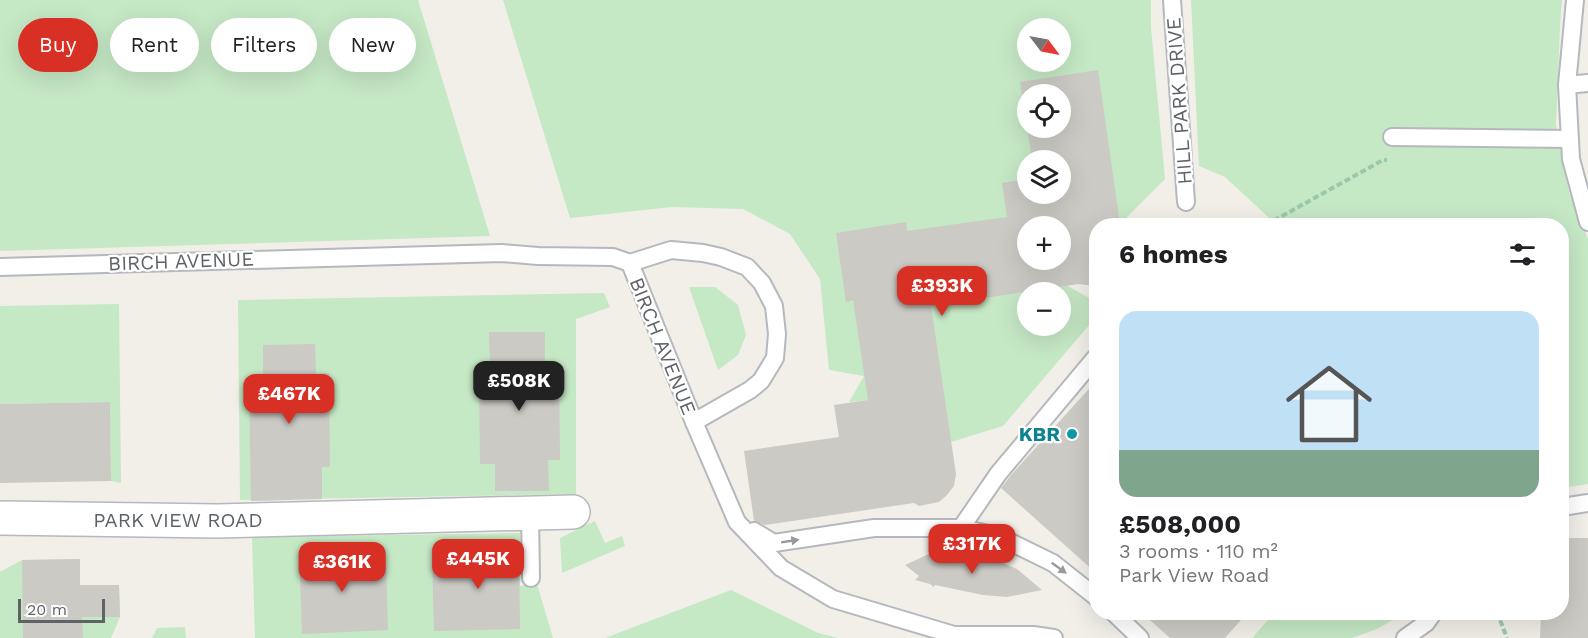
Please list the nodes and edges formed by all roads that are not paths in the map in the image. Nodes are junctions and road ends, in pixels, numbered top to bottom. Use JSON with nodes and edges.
{"nodes":[{"id":1,"x":1172,"y":0,"type":"edge"},
{"id":2,"x":1575,"y":0,"type":"edge"},
{"id":3,"x":1588,"y":83,"type":"edge"},
{"id":4,"x":1567,"y":85,"type":"junction"},
{"id":5,"x":1392,"y":137,"type":"dead end"},
{"id":6,"x":1570,"y":139,"type":"junction"},
{"id":7,"x":1186,"y":202,"type":"dead end"},
{"id":8,"x":1588,"y":222,"type":"edge"},
{"id":9,"x":630,"y":263,"type":"junction"},
{"id":10,"x":0,"y":267,"type":"edge"},
{"id":11,"x":1089,"y":365,"type":"edge"},
{"id":12,"x":694,"y":422,"type":"junction"},
{"id":13,"x":1588,"y":503,"type":"edge"},
{"id":14,"x":1569,"y":505,"type":"edge"},
{"id":15,"x":573,"y":512,"type":"dead end"},
{"id":16,"x":530,"y":514,"type":"junction"},
{"id":17,"x":0,"y":518,"type":"edge"},
{"id":18,"x":737,"y":522,"type":"junction"},
{"id":19,"x":961,"y":528,"type":"junction"},
{"id":20,"x":531,"y":578,"type":"dead end"},
{"id":21,"x":1089,"y":591,"type":"edge"},
{"id":22,"x":1121,"y":620,"type":"edge"},
{"id":23,"x":1428,"y":620,"type":"edge"},
{"id":24,"x":1054,"y":638,"type":"edge"},
{"id":25,"x":1140,"y":638,"type":"edge"},
{"id":26,"x":1405,"y":638,"type":"edge"}],
"edges":[{"from":1,"to":7,"type":"lane","name":"HILL PARK DRIVE"},
{"from":2,"to":4,"type":"lane"},
{"from":3,"to":4,"type":"lane"},
{"from":4,"to":6,"type":"lane"},
{"from":5,"to":6,"type":"lane"},
{"from":6,"to":8,"type":"lane"},
{"from":9,"to":10,"type":"lane","name":"BIRCH AVENUE"},
{"from":9,"to":12,"type":"lane","name":"BIRCH AVENUE"},
{"from":9,"to":12,"type":"lane"},
{"from":11,"to":19,"type":"lane"},
{"from":12,"to":18,"type":"lane","name":"BIRCH AVENUE"},
{"from":13,"to":14,"type":"lane"},
{"from":15,"to":16,"type":"street","name":"PARK VIEW ROAD"},
{"from":16,"to":17,"type":"street","name":"PARK VIEW ROAD"},
{"from":16,"to":20,"type":"lane"},
{"from":18,"to":19,"type":"lane","one_way":true},
{"from":18,"to":24,"type":"lane","name":"BIRCH AVENUE"},
{"from":19,"to":21,"type":"lane","one_way":true},
{"from":22,"to":25,"type":"lane"},
{"from":23,"to":26,"type":"lane"}]}
